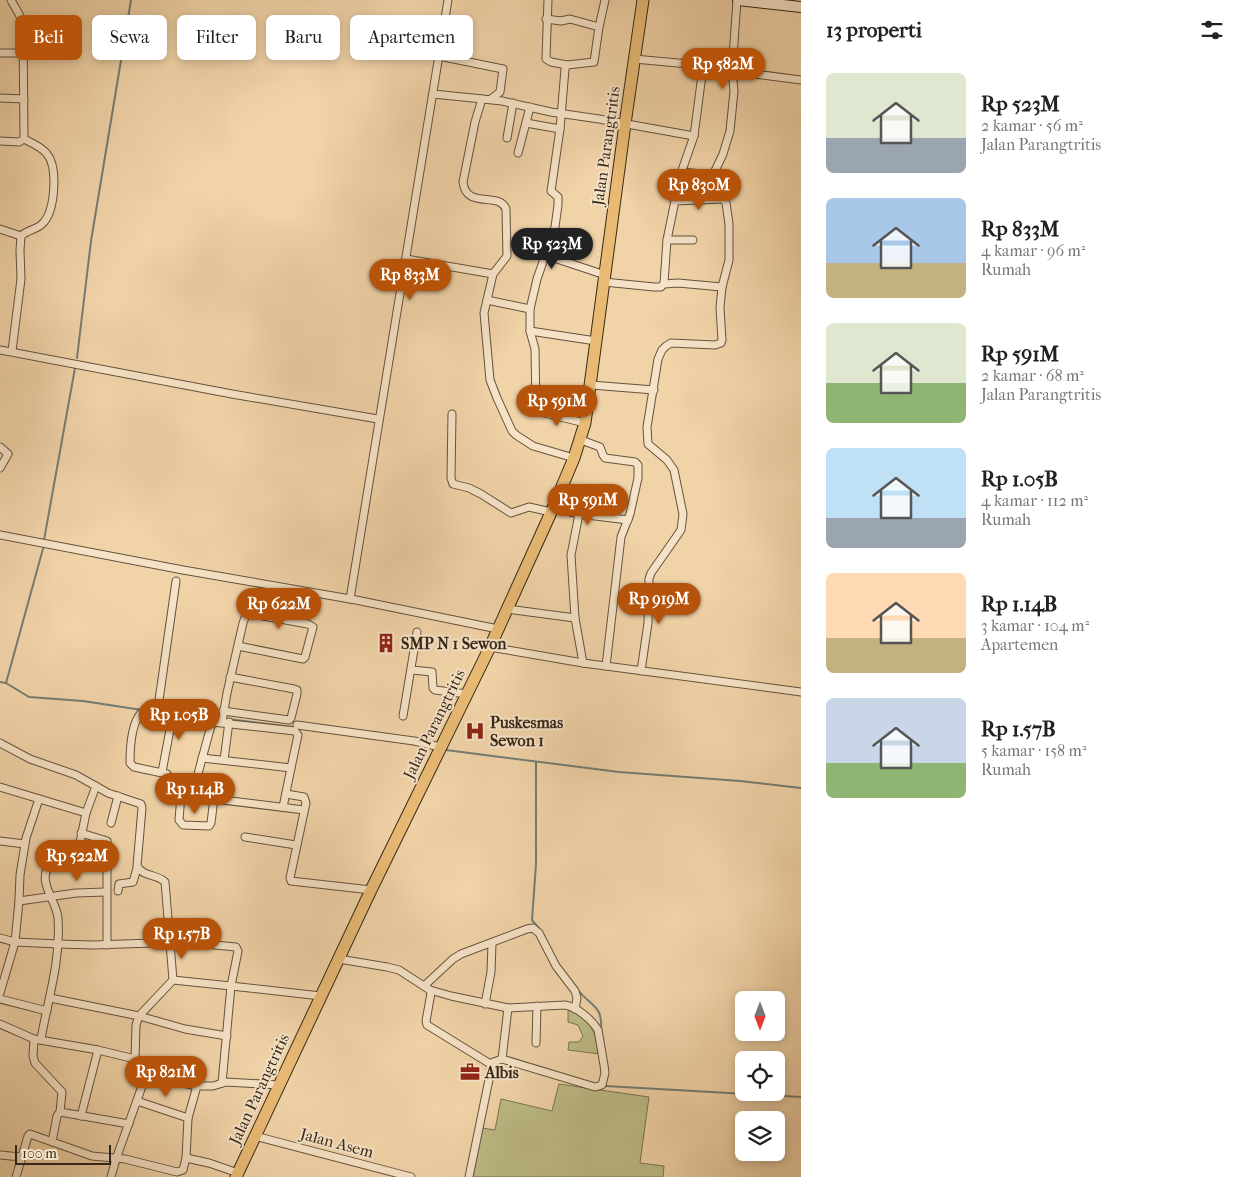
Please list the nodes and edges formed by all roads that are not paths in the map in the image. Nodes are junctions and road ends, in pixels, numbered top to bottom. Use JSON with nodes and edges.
{"nodes":[{"id":1,"x":11,"y":0,"type":"edge"},
{"id":2,"x":448,"y":0,"type":"edge"},
{"id":3,"x":548,"y":0,"type":"edge"},
{"id":4,"x":605,"y":0,"type":"edge"},
{"id":5,"x":643,"y":0,"type":"edge"},
{"id":6,"x":738,"y":0,"type":"edge"},
{"id":7,"x":801,"y":7,"type":"edge"},
{"id":8,"x":19,"y":15,"type":"edge"},
{"id":9,"x":446,"y":15,"type":"edge"},
{"id":10,"x":546,"y":19,"type":"junction"},
{"id":11,"x":598,"y":28,"type":"junction"},
{"id":12,"x":0,"y":53,"type":"edge"},
{"id":13,"x":15,"y":53,"type":"edge"},
{"id":14,"x":634,"y":59,"type":"junction"},
{"id":15,"x":24,"y":60,"type":"edge"},
{"id":16,"x":438,"y":60,"type":"edge"},
{"id":17,"x":459,"y":60,"type":"edge"},
{"id":18,"x":566,"y":65,"type":"junction"},
{"id":19,"x":703,"y":67,"type":"junction"},
{"id":20,"x":732,"y":72,"type":"junction"},
{"id":21,"x":801,"y":80,"type":"edge"},
{"id":22,"x":434,"y":94,"type":"junction"},
{"id":23,"x":0,"y":98,"type":"edge"},
{"id":24,"x":24,"y":98,"type":"junction"},
{"id":25,"x":482,"y":99,"type":"junction"},
{"id":26,"x":491,"y":100,"type":"junction"},
{"id":27,"x":513,"y":103,"type":"junction"},
{"id":28,"x":530,"y":107,"type":"junction"},
{"id":29,"x":561,"y":114,"type":"junction"},
{"id":30,"x":526,"y":123,"type":"junction"},
{"id":31,"x":625,"y":124,"type":"junction"},
{"id":32,"x":560,"y":129,"type":"junction"},
{"id":33,"x":694,"y":136,"type":"junction"},
{"id":34,"x":24,"y":138,"type":"junction"},
{"id":35,"x":507,"y":138,"type":"dead end"},
{"id":36,"x":0,"y":141,"type":"edge"},
{"id":37,"x":518,"y":154,"type":"dead end"},
{"id":38,"x":681,"y":172,"type":"junction"},
{"id":39,"x":713,"y":175,"type":"junction"},
{"id":40,"x":722,"y":199,"type":"junction"},
{"id":41,"x":675,"y":201,"type":"junction"},
{"id":42,"x":0,"y":229,"type":"edge"},
{"id":43,"x":21,"y":236,"type":"junction"},
{"id":44,"x":667,"y":240,"type":"junction"},
{"id":45,"x":692,"y":240,"type":"dead end"},
{"id":46,"x":545,"y":255,"type":"junction"},
{"id":47,"x":406,"y":259,"type":"junction"},
{"id":48,"x":493,"y":274,"type":"junction"},
{"id":49,"x":605,"y":279,"type":"junction"},
{"id":50,"x":664,"y":284,"type":"junction"},
{"id":51,"x":722,"y":287,"type":"junction"},
{"id":52,"x":487,"y":300,"type":"junction"},
{"id":53,"x":530,"y":309,"type":"junction"},
{"id":54,"x":530,"y":331,"type":"junction"},
{"id":55,"x":596,"y":340,"type":"junction"},
{"id":56,"x":0,"y":350,"type":"edge"},
{"id":57,"x":12,"y":351,"type":"junction"},
{"id":58,"x":590,"y":385,"type":"junction"},
{"id":59,"x":654,"y":390,"type":"junction"},
{"id":60,"x":452,"y":414,"type":"dead end"},
{"id":61,"x":378,"y":419,"type":"junction"},
{"id":62,"x":585,"y":423,"type":"junction"},
{"id":63,"x":581,"y":440,"type":"junction"},
{"id":64,"x":0,"y":447,"type":"edge"},
{"id":65,"x":574,"y":458,"type":"junction"},
{"id":66,"x":0,"y":468,"type":"edge"},
{"id":67,"x":552,"y":510,"type":"junction"},
{"id":68,"x":579,"y":514,"type":"junction"},
{"id":69,"x":628,"y":520,"type":"junction"},
{"id":70,"x":0,"y":535,"type":"edge"},
{"id":71,"x":176,"y":581,"type":"dead end"},
{"id":72,"x":350,"y":599,"type":"junction"},
{"id":73,"x":507,"y":609,"type":"junction"},
{"id":74,"x":575,"y":618,"type":"junction"},
{"id":75,"x":498,"y":629,"type":"junction"},
{"id":76,"x":418,"y":632,"type":"dead end"},
{"id":77,"x":238,"y":646,"type":"junction"},
{"id":78,"x":490,"y":647,"type":"junction"},
{"id":79,"x":583,"y":664,"type":"junction"},
{"id":80,"x":606,"y":666,"type":"junction"},
{"id":81,"x":412,"y":670,"type":"junction"},
{"id":82,"x":641,"y":670,"type":"junction"},
{"id":83,"x":230,"y":677,"type":"junction"},
{"id":84,"x":801,"y":692,"type":"edge"},
{"id":85,"x":467,"y":694,"type":"junction"},
{"id":86,"x":158,"y":711,"type":"junction"},
{"id":87,"x":403,"y":716,"type":"dead end"},
{"id":88,"x":224,"y":717,"type":"junction"},
{"id":89,"x":297,"y":725,"type":"dead end"},
{"id":90,"x":0,"y":743,"type":"edge"},
{"id":91,"x":440,"y":747,"type":"junction"},
{"id":92,"x":202,"y":758,"type":"junction"},
{"id":93,"x":224,"y":760,"type":"junction"},
{"id":94,"x":291,"y":768,"type":"junction"},
{"id":95,"x":162,"y":772,"type":"junction"},
{"id":96,"x":96,"y":786,"type":"junction"},
{"id":97,"x":0,"y":787,"type":"edge"},
{"id":98,"x":286,"y":794,"type":"junction"},
{"id":99,"x":181,"y":795,"type":"junction"},
{"id":100,"x":118,"y":796,"type":"junction"},
{"id":101,"x":192,"y":796,"type":"junction"},
{"id":102,"x":214,"y":798,"type":"junction"},
{"id":103,"x":39,"y":799,"type":"junction"},
{"id":104,"x":284,"y":807,"type":"junction"},
{"id":105,"x":304,"y":810,"type":"junction"},
{"id":106,"x":86,"y":813,"type":"junction"},
{"id":107,"x":111,"y":823,"type":"dead end"},
{"id":108,"x":82,"y":833,"type":"junction"},
{"id":109,"x":245,"y":837,"type":"dead end"},
{"id":110,"x":0,"y":841,"type":"edge"},
{"id":111,"x":25,"y":844,"type":"junction"},
{"id":112,"x":296,"y":845,"type":"junction"},
{"id":113,"x":138,"y":868,"type":"junction"},
{"id":114,"x":371,"y":890,"type":"junction"},
{"id":115,"x":106,"y":892,"type":"junction"},
{"id":116,"x":118,"y":892,"type":"dead end"},
{"id":117,"x":49,"y":896,"type":"junction"},
{"id":118,"x":19,"y":902,"type":"junction"},
{"id":119,"x":0,"y":938,"type":"edge"},
{"id":120,"x":15,"y":942,"type":"junction"},
{"id":121,"x":170,"y":942,"type":"junction"},
{"id":122,"x":492,"y":943,"type":"junction"},
{"id":123,"x":58,"y":944,"type":"junction"},
{"id":124,"x":107,"y":945,"type":"junction"},
{"id":125,"x":339,"y":959,"type":"junction"},
{"id":126,"x":173,"y":980,"type":"junction"},
{"id":127,"x":231,"y":986,"type":"junction"},
{"id":128,"x":427,"y":988,"type":"junction"},
{"id":129,"x":0,"y":993,"type":"edge"},
{"id":130,"x":321,"y":996,"type":"junction"},
{"id":131,"x":50,"y":998,"type":"junction"},
{"id":132,"x":0,"y":1000,"type":"edge"},
{"id":133,"x":485,"y":1004,"type":"junction"},
{"id":134,"x":537,"y":1006,"type":"junction"},
{"id":135,"x":508,"y":1008,"type":"junction"},
{"id":136,"x":575,"y":1009,"type":"junction"},
{"id":137,"x":47,"y":1011,"type":"junction"},
{"id":138,"x":139,"y":1016,"type":"junction"},
{"id":139,"x":0,"y":1024,"type":"edge"},
{"id":140,"x":227,"y":1036,"type":"junction"},
{"id":141,"x":38,"y":1039,"type":"junction"},
{"id":142,"x":536,"y":1043,"type":"dead end"},
{"id":143,"x":98,"y":1050,"type":"junction"},
{"id":144,"x":135,"y":1059,"type":"junction"},
{"id":145,"x":502,"y":1059,"type":"junction"},
{"id":146,"x":491,"y":1063,"type":"junction"},
{"id":147,"x":146,"y":1074,"type":"junction"},
{"id":148,"x":222,"y":1082,"type":"junction"},
{"id":149,"x":279,"y":1085,"type":"junction"},
{"id":150,"x":197,"y":1086,"type":"junction"},
{"id":151,"x":136,"y":1101,"type":"junction"},
{"id":152,"x":60,"y":1112,"type":"junction"},
{"id":153,"x":81,"y":1116,"type":"junction"},
{"id":154,"x":188,"y":1118,"type":"junction"},
{"id":155,"x":129,"y":1124,"type":"junction"},
{"id":156,"x":255,"y":1136,"type":"junction"},
{"id":157,"x":52,"y":1142,"type":"junction"},
{"id":158,"x":0,"y":1155,"type":"edge"},
{"id":159,"x":21,"y":1157,"type":"junction"},
{"id":160,"x":186,"y":1158,"type":"junction"},
{"id":161,"x":116,"y":1159,"type":"junction"},
{"id":162,"x":237,"y":1175,"type":"edge"},
{"id":163,"x":16,"y":1177,"type":"edge"},
{"id":164,"x":111,"y":1177,"type":"edge"},
{"id":165,"x":412,"y":1177,"type":"edge"},
{"id":166,"x":469,"y":1177,"type":"edge"}],
"edges":[{"from":1,"to":8,"type":"street"},
{"from":2,"to":9,"type":"street"},
{"from":3,"to":10,"type":"street"},
{"from":4,"to":11,"type":"street"},
{"from":5,"to":14,"type":"main road","name":"Jalan Parangtritis"},
{"from":6,"to":7,"type":"main road"},
{"from":6,"to":20,"type":"street"},
{"from":10,"to":11,"type":"street"},
{"from":10,"to":18,"type":"street"},
{"from":11,"to":18,"type":"street"},
{"from":12,"to":13,"type":"street"},
{"from":14,"to":19,"type":"street"},
{"from":14,"to":31,"type":"main road","name":"Jalan Parangtritis"},
{"from":15,"to":24,"type":"street"},
{"from":16,"to":22,"type":"street"},
{"from":17,"to":26,"type":"street"},
{"from":18,"to":29,"type":"street"},
{"from":19,"to":20,"type":"street"},
{"from":19,"to":33,"type":"street"},
{"from":20,"to":21,"type":"street"},
{"from":20,"to":39,"type":"street"},
{"from":22,"to":25,"type":"street"},
{"from":22,"to":47,"type":"street"},
{"from":23,"to":24,"type":"street"},
{"from":24,"to":34,"type":"street"},
{"from":25,"to":26,"type":"street"},
{"from":25,"to":48,"type":"street"},
{"from":26,"to":27,"type":"street"},
{"from":27,"to":28,"type":"street"},
{"from":27,"to":35,"type":"street"},
{"from":28,"to":29,"type":"street"},
{"from":28,"to":30,"type":"street"},
{"from":29,"to":31,"type":"street"},
{"from":29,"to":32,"type":"street"},
{"from":30,"to":32,"type":"street"},
{"from":30,"to":37,"type":"street"},
{"from":31,"to":33,"type":"street"},
{"from":31,"to":49,"type":"main road","name":"Jalan Parangtritis"},
{"from":32,"to":46,"type":"street"},
{"from":33,"to":38,"type":"street"},
{"from":34,"to":36,"type":"street"},
{"from":34,"to":43,"type":"street"},
{"from":38,"to":39,"type":"street"},
{"from":38,"to":41,"type":"street"},
{"from":39,"to":40,"type":"street"},
{"from":40,"to":41,"type":"street"},
{"from":40,"to":51,"type":"street"},
{"from":41,"to":44,"type":"street"},
{"from":42,"to":43,"type":"street"},
{"from":43,"to":57,"type":"street"},
{"from":44,"to":45,"type":"street"},
{"from":44,"to":50,"type":"street"},
{"from":46,"to":49,"type":"street"},
{"from":46,"to":53,"type":"street"},
{"from":47,"to":48,"type":"street"},
{"from":47,"to":61,"type":"street"},
{"from":48,"to":52,"type":"street"},
{"from":49,"to":50,"type":"street"},
{"from":49,"to":55,"type":"main road","name":"Jalan Parangtritis"},
{"from":50,"to":51,"type":"street"},
{"from":51,"to":59,"type":"street"},
{"from":52,"to":53,"type":"street"},
{"from":52,"to":65,"type":"street"},
{"from":53,"to":54,"type":"street"},
{"from":54,"to":55,"type":"street"},
{"from":54,"to":62,"type":"street"},
{"from":55,"to":58,"type":"main road","name":"Jalan Parangtritis"},
{"from":56,"to":57,"type":"street"},
{"from":57,"to":61,"type":"street"},
{"from":58,"to":59,"type":"street"},
{"from":58,"to":62,"type":"main road","name":"Jalan Parangtritis"},
{"from":59,"to":82,"type":"street"},
{"from":60,"to":67,"type":"street"},
{"from":61,"to":72,"type":"street"},
{"from":62,"to":63,"type":"main road","name":"Jalan Parangtritis"},
{"from":63,"to":65,"type":"main road","name":"Jalan Parangtritis"},
{"from":63,"to":69,"type":"street"},
{"from":64,"to":66,"type":"street"},
{"from":65,"to":67,"type":"main road","name":"Jalan Parangtritis"},
{"from":67,"to":68,"type":"street"},
{"from":67,"to":73,"type":"main road","name":"Jalan Parangtritis"},
{"from":68,"to":69,"type":"street"},
{"from":68,"to":74,"type":"street"},
{"from":69,"to":80,"type":"street"},
{"from":70,"to":72,"type":"street"},
{"from":71,"to":86,"type":"street"},
{"from":72,"to":75,"type":"street"},
{"from":73,"to":74,"type":"street"},
{"from":73,"to":75,"type":"main road","name":"Jalan Parangtritis"},
{"from":74,"to":79,"type":"street"},
{"from":75,"to":78,"type":"main road","name":"Jalan Parangtritis"},
{"from":76,"to":81,"type":"street"},
{"from":77,"to":77,"type":"street"},
{"from":77,"to":83,"type":"street"},
{"from":78,"to":79,"type":"street"},
{"from":78,"to":85,"type":"main road","name":"Jalan Parangtritis"},
{"from":79,"to":80,"type":"street"},
{"from":80,"to":82,"type":"street"},
{"from":81,"to":85,"type":"street"},
{"from":81,"to":87,"type":"street"},
{"from":82,"to":84,"type":"street"},
{"from":83,"to":88,"type":"street"},
{"from":83,"to":88,"type":"street"},
{"from":85,"to":91,"type":"main road","name":"Jalan Parangtritis"},
{"from":86,"to":95,"type":"street"},
{"from":86,"to":95,"type":"street"},
{"from":88,"to":92,"type":"street"},
{"from":88,"to":93,"type":"street"},
{"from":88,"to":94,"type":"street"},
{"from":89,"to":91,"type":"street"},
{"from":90,"to":96,"type":"street"},
{"from":91,"to":114,"type":"main road","name":"Jalan Parangtritis"},
{"from":92,"to":93,"type":"street"},
{"from":92,"to":101,"type":"street"},
{"from":93,"to":94,"type":"street"},
{"from":94,"to":98,"type":"street"},
{"from":95,"to":99,"type":"street"},
{"from":96,"to":100,"type":"street"},
{"from":96,"to":106,"type":"street"},
{"from":97,"to":103,"type":"street"},
{"from":98,"to":104,"type":"street"},
{"from":98,"to":105,"type":"street"},
{"from":99,"to":101,"type":"street"},
{"from":99,"to":102,"type":"street"},
{"from":100,"to":107,"type":"street"},
{"from":100,"to":113,"type":"street"},
{"from":101,"to":102,"type":"street"},
{"from":102,"to":104,"type":"street"},
{"from":103,"to":106,"type":"street"},
{"from":103,"to":111,"type":"street"},
{"from":104,"to":105,"type":"street"},
{"from":105,"to":112,"type":"street"},
{"from":106,"to":108,"type":"street"},
{"from":108,"to":115,"type":"street"},
{"from":108,"to":117,"type":"street"},
{"from":109,"to":112,"type":"street"},
{"from":110,"to":111,"type":"street"},
{"from":111,"to":118,"type":"street"},
{"from":112,"to":114,"type":"street"},
{"from":113,"to":116,"type":"street"},
{"from":113,"to":121,"type":"street"},
{"from":114,"to":125,"type":"main road","name":"Jalan Parangtritis"},
{"from":115,"to":117,"type":"street"},
{"from":115,"to":124,"type":"street"},
{"from":117,"to":118,"type":"street"},
{"from":117,"to":123,"type":"street"},
{"from":118,"to":120,"type":"street"},
{"from":119,"to":120,"type":"street"},
{"from":120,"to":123,"type":"street"},
{"from":120,"to":129,"type":"street"},
{"from":121,"to":124,"type":"street"},
{"from":121,"to":126,"type":"street"},
{"from":121,"to":127,"type":"street"},
{"from":122,"to":128,"type":"street"},
{"from":122,"to":133,"type":"street"},
{"from":122,"to":136,"type":"street"},
{"from":123,"to":124,"type":"street"},
{"from":123,"to":131,"type":"street"},
{"from":125,"to":128,"type":"street"},
{"from":125,"to":130,"type":"main road","name":"Jalan Parangtritis"},
{"from":126,"to":127,"type":"street"},
{"from":126,"to":138,"type":"street"},
{"from":127,"to":130,"type":"street"},
{"from":127,"to":140,"type":"street"},
{"from":128,"to":133,"type":"street"},
{"from":128,"to":146,"type":"street"},
{"from":130,"to":149,"type":"main road","name":"Jalan Parangtritis"},
{"from":131,"to":137,"type":"street"},
{"from":131,"to":138,"type":"street"},
{"from":132,"to":137,"type":"street"},
{"from":133,"to":135,"type":"street"},
{"from":134,"to":135,"type":"street"},
{"from":134,"to":136,"type":"street"},
{"from":134,"to":142,"type":"street"},
{"from":135,"to":145,"type":"street"},
{"from":136,"to":145,"type":"street"},
{"from":137,"to":141,"type":"street"},
{"from":138,"to":140,"type":"street"},
{"from":138,"to":144,"type":"street"},
{"from":139,"to":141,"type":"street"},
{"from":140,"to":148,"type":"street"},
{"from":141,"to":143,"type":"street"},
{"from":141,"to":152,"type":"street"},
{"from":143,"to":144,"type":"street"},
{"from":143,"to":153,"type":"street"},
{"from":144,"to":147,"type":"street"},
{"from":145,"to":146,"type":"street"},
{"from":146,"to":166,"type":"street"},
{"from":147,"to":150,"type":"street"},
{"from":147,"to":151,"type":"street"},
{"from":148,"to":149,"type":"street"},
{"from":148,"to":150,"type":"street"},
{"from":149,"to":156,"type":"main road","name":"Jalan Parangtritis"},
{"from":150,"to":154,"type":"street"},
{"from":151,"to":154,"type":"street"},
{"from":151,"to":155,"type":"street"},
{"from":152,"to":153,"type":"street"},
{"from":152,"to":157,"type":"street"},
{"from":153,"to":155,"type":"street"},
{"from":154,"to":160,"type":"street"},
{"from":155,"to":161,"type":"street"},
{"from":156,"to":162,"type":"main road","name":"Jalan Parangtritis"},
{"from":156,"to":165,"type":"street","name":"Jalan Asem"},
{"from":157,"to":159,"type":"street"},
{"from":157,"to":161,"type":"street"},
{"from":158,"to":159,"type":"street"},
{"from":159,"to":163,"type":"street"},
{"from":160,"to":161,"type":"street"},
{"from":160,"to":162,"type":"street"},
{"from":161,"to":164,"type":"street"}]}
